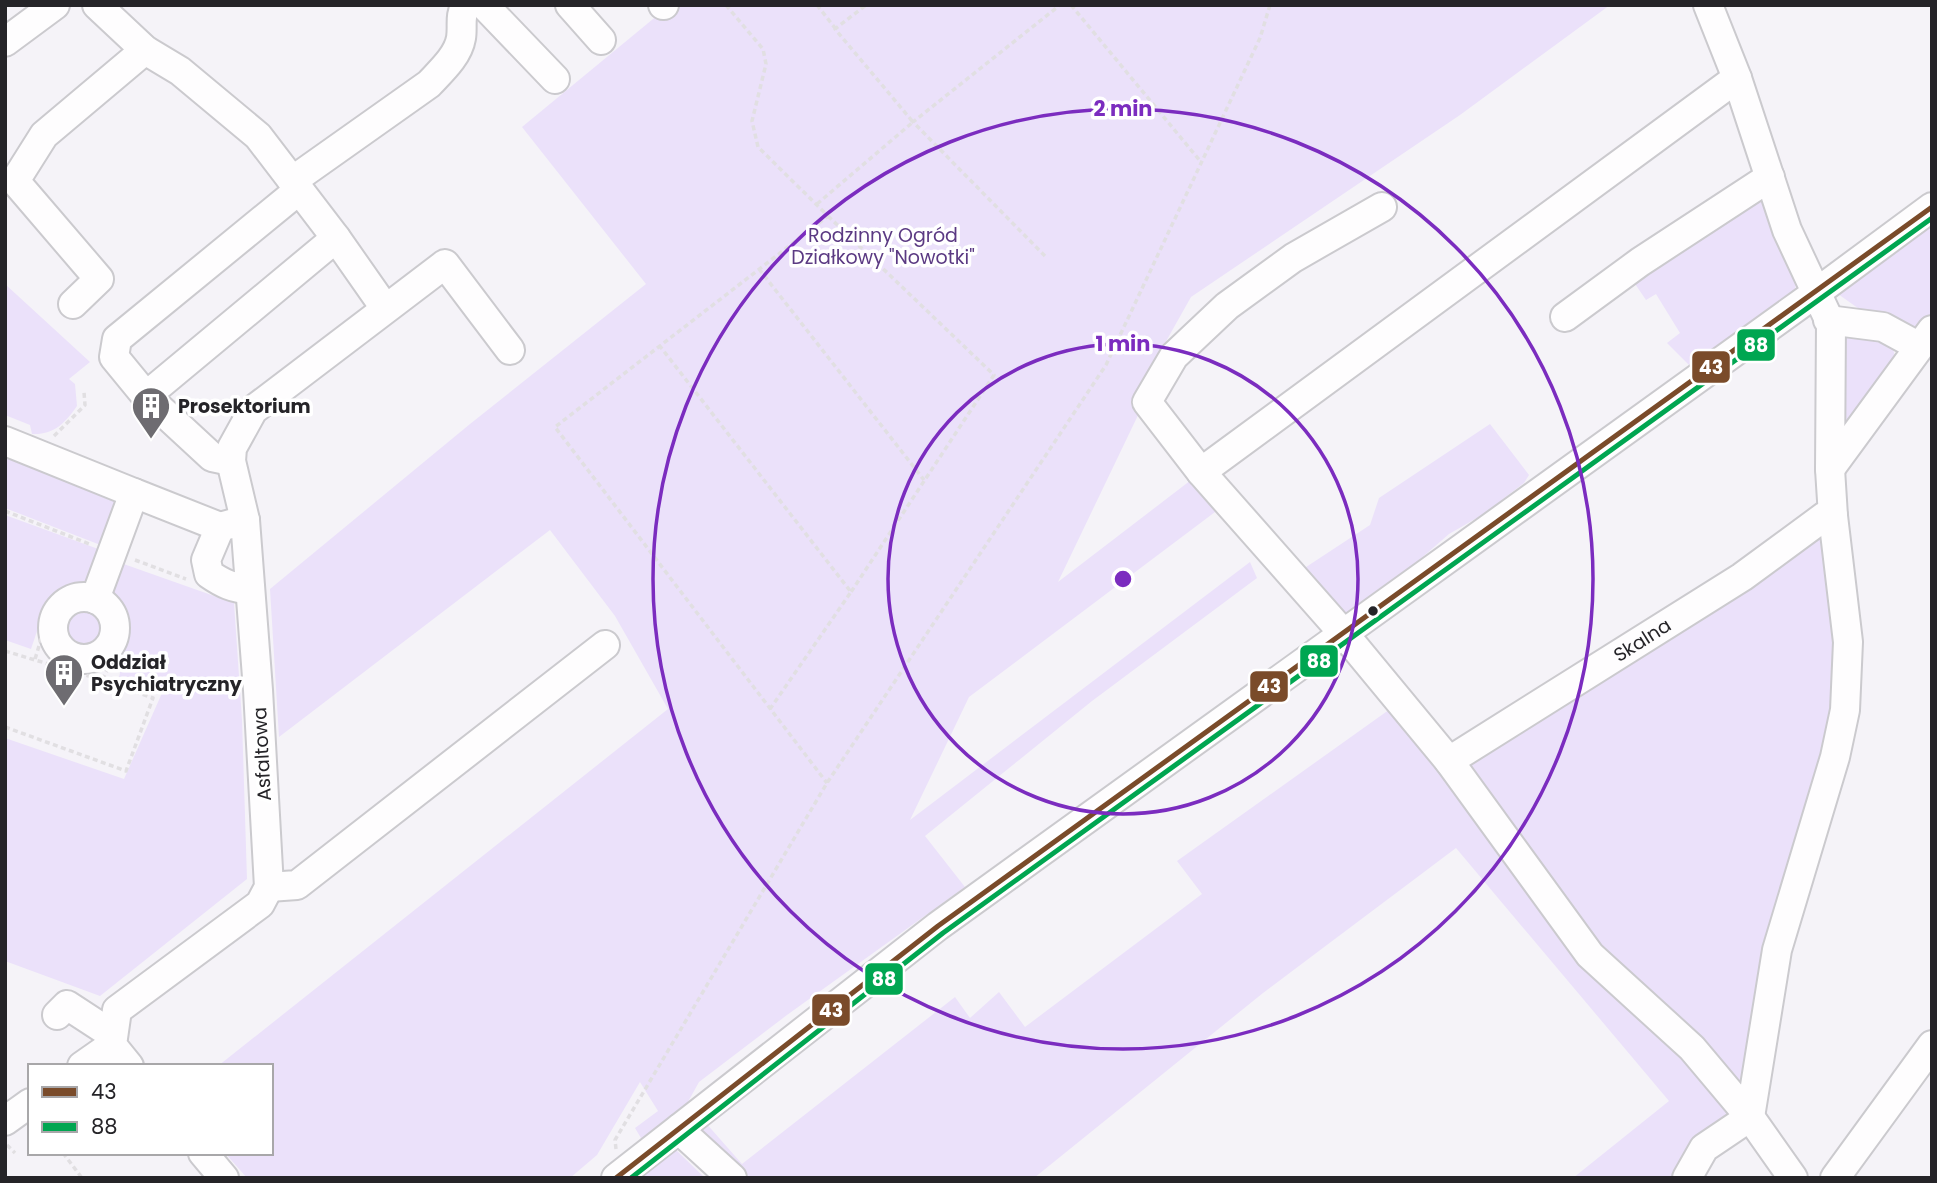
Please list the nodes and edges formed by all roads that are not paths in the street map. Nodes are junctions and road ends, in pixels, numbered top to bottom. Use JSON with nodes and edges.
{"nodes":[{"id":1,"x":55,"y":5,"type":"edge"},
{"id":2,"x":97,"y":5,"type":"edge"},
{"id":3,"x":466,"y":5,"type":"edge"},
{"id":4,"x":484,"y":5,"type":"edge"},
{"id":5,"x":570,"y":5,"type":"edge"},
{"id":6,"x":1708,"y":5,"type":"edge"},
{"id":7,"x":601,"y":40,"type":"dead end"},
{"id":8,"x":5,"y":42,"type":"edge"},
{"id":9,"x":145,"y":50,"type":"junction"},
{"id":10,"x":1737,"y":78,"type":"junction"},
{"id":11,"x":555,"y":79,"type":"dead end"},
{"id":12,"x":1770,"y":177,"type":"junction"},
{"id":13,"x":296,"y":185,"type":"junction"},
{"id":14,"x":1382,"y":207,"type":"dead end"},
{"id":15,"x":1932,"y":207,"type":"edge"},
{"id":16,"x":336,"y":238,"type":"junction"},
{"id":17,"x":1816,"y":293,"type":"junction"},
{"id":18,"x":73,"y":304,"type":"dead end"},
{"id":19,"x":385,"y":308,"type":"junction"},
{"id":20,"x":1565,"y":317,"type":"dead end"},
{"id":21,"x":1828,"y":320,"type":"junction"},
{"id":22,"x":1925,"y":338,"type":"edge"},
{"id":23,"x":510,"y":350,"type":"dead end"},
{"id":24,"x":146,"y":396,"type":"junction"},
{"id":25,"x":5,"y":441,"type":"edge"},
{"id":26,"x":231,"y":461,"type":"junction"},
{"id":27,"x":1830,"y":469,"type":"junction"},
{"id":28,"x":1201,"y":472,"type":"junction"},
{"id":29,"x":134,"y":493,"type":"junction"},
{"id":30,"x":1833,"y":516,"type":"junction"},
{"id":31,"x":232,"y":523,"type":"junction"},
{"id":32,"x":250,"y":589,"type":"junction"},
{"id":33,"x":96,"y":598,"type":"road end"},
{"id":34,"x":1344,"y":634,"type":"junction"},
{"id":35,"x":604,"y":645,"type":"dead end"},
{"id":36,"x":1449,"y":761,"type":"junction"},
{"id":37,"x":269,"y":887,"type":"junction"},
{"id":38,"x":57,"y":1015,"type":"dead end"},
{"id":39,"x":1932,"y":1045,"type":"edge"},
{"id":40,"x":118,"y":1049,"type":"edge"},
{"id":41,"x":86,"y":1064,"type":"edge"},
{"id":42,"x":28,"y":1104,"type":"edge"},
{"id":43,"x":1749,"y":1117,"type":"junction"},
{"id":44,"x":5,"y":1121,"type":"edge"},
{"id":45,"x":680,"y":1128,"type":"junction"},
{"id":46,"x":205,"y":1155,"type":"edge"},
{"id":47,"x":617,"y":1177,"type":"edge"},
{"id":48,"x":224,"y":1178,"type":"edge"},
{"id":49,"x":732,"y":1178,"type":"edge"},
{"id":50,"x":1687,"y":1178,"type":"edge"},
{"id":51,"x":1793,"y":1178,"type":"edge"},
{"id":52,"x":1835,"y":1178,"type":"edge"}],
"edges":[{"from":1,"to":8,"type":"street"},
{"from":2,"to":9,"type":"street"},
{"from":3,"to":13,"type":"street"},
{"from":4,"to":11,"type":"street"},
{"from":5,"to":7,"type":"street"},
{"from":6,"to":10,"type":"street"},
{"from":9,"to":13,"type":"street"},
{"from":9,"to":18,"type":"street"},
{"from":10,"to":12,"type":"street"},
{"from":10,"to":28,"type":"street"},
{"from":12,"to":17,"type":"street"},
{"from":12,"to":20,"type":"street"},
{"from":13,"to":16,"type":"street"},
{"from":13,"to":24,"type":"street"},
{"from":14,"to":28,"type":"street"},
{"from":15,"to":17,"type":"street"},
{"from":16,"to":19,"type":"street"},
{"from":16,"to":24,"type":"street"},
{"from":17,"to":21,"type":"street"},
{"from":17,"to":34,"type":"street"},
{"from":19,"to":23,"type":"street"},
{"from":19,"to":26,"type":"street"},
{"from":21,"to":22,"type":"street"},
{"from":21,"to":27,"type":"street"},
{"from":22,"to":27,"type":"street"},
{"from":24,"to":26,"type":"street"},
{"from":25,"to":29,"type":"street"},
{"from":26,"to":31,"type":"street","name":"Asfaltowa"},
{"from":27,"to":30,"type":"street"},
{"from":28,"to":34,"type":"street"},
{"from":29,"to":31,"type":"street"},
{"from":29,"to":33,"type":"street"},
{"from":30,"to":36,"type":"street","name":"Skalna"},
{"from":30,"to":43,"type":"street"},
{"from":31,"to":32,"type":"street","name":"Asfaltowa"},
{"from":31,"to":32,"type":"street"},
{"from":32,"to":37,"type":"street","name":"Asfaltowa"},
{"from":34,"to":36,"type":"street"},
{"from":34,"to":45,"type":"street"},
{"from":35,"to":37,"type":"street"},
{"from":36,"to":43,"type":"street"},
{"from":37,"to":40,"type":"street"},
{"from":38,"to":40,"type":"street"},
{"from":39,"to":52,"type":"street"},
{"from":40,"to":41,"type":"street"},
{"from":42,"to":44,"type":"street"},
{"from":43,"to":50,"type":"street"},
{"from":43,"to":51,"type":"street"},
{"from":45,"to":47,"type":"street"},
{"from":45,"to":49,"type":"street"},
{"from":46,"to":48,"type":"street"}]}
